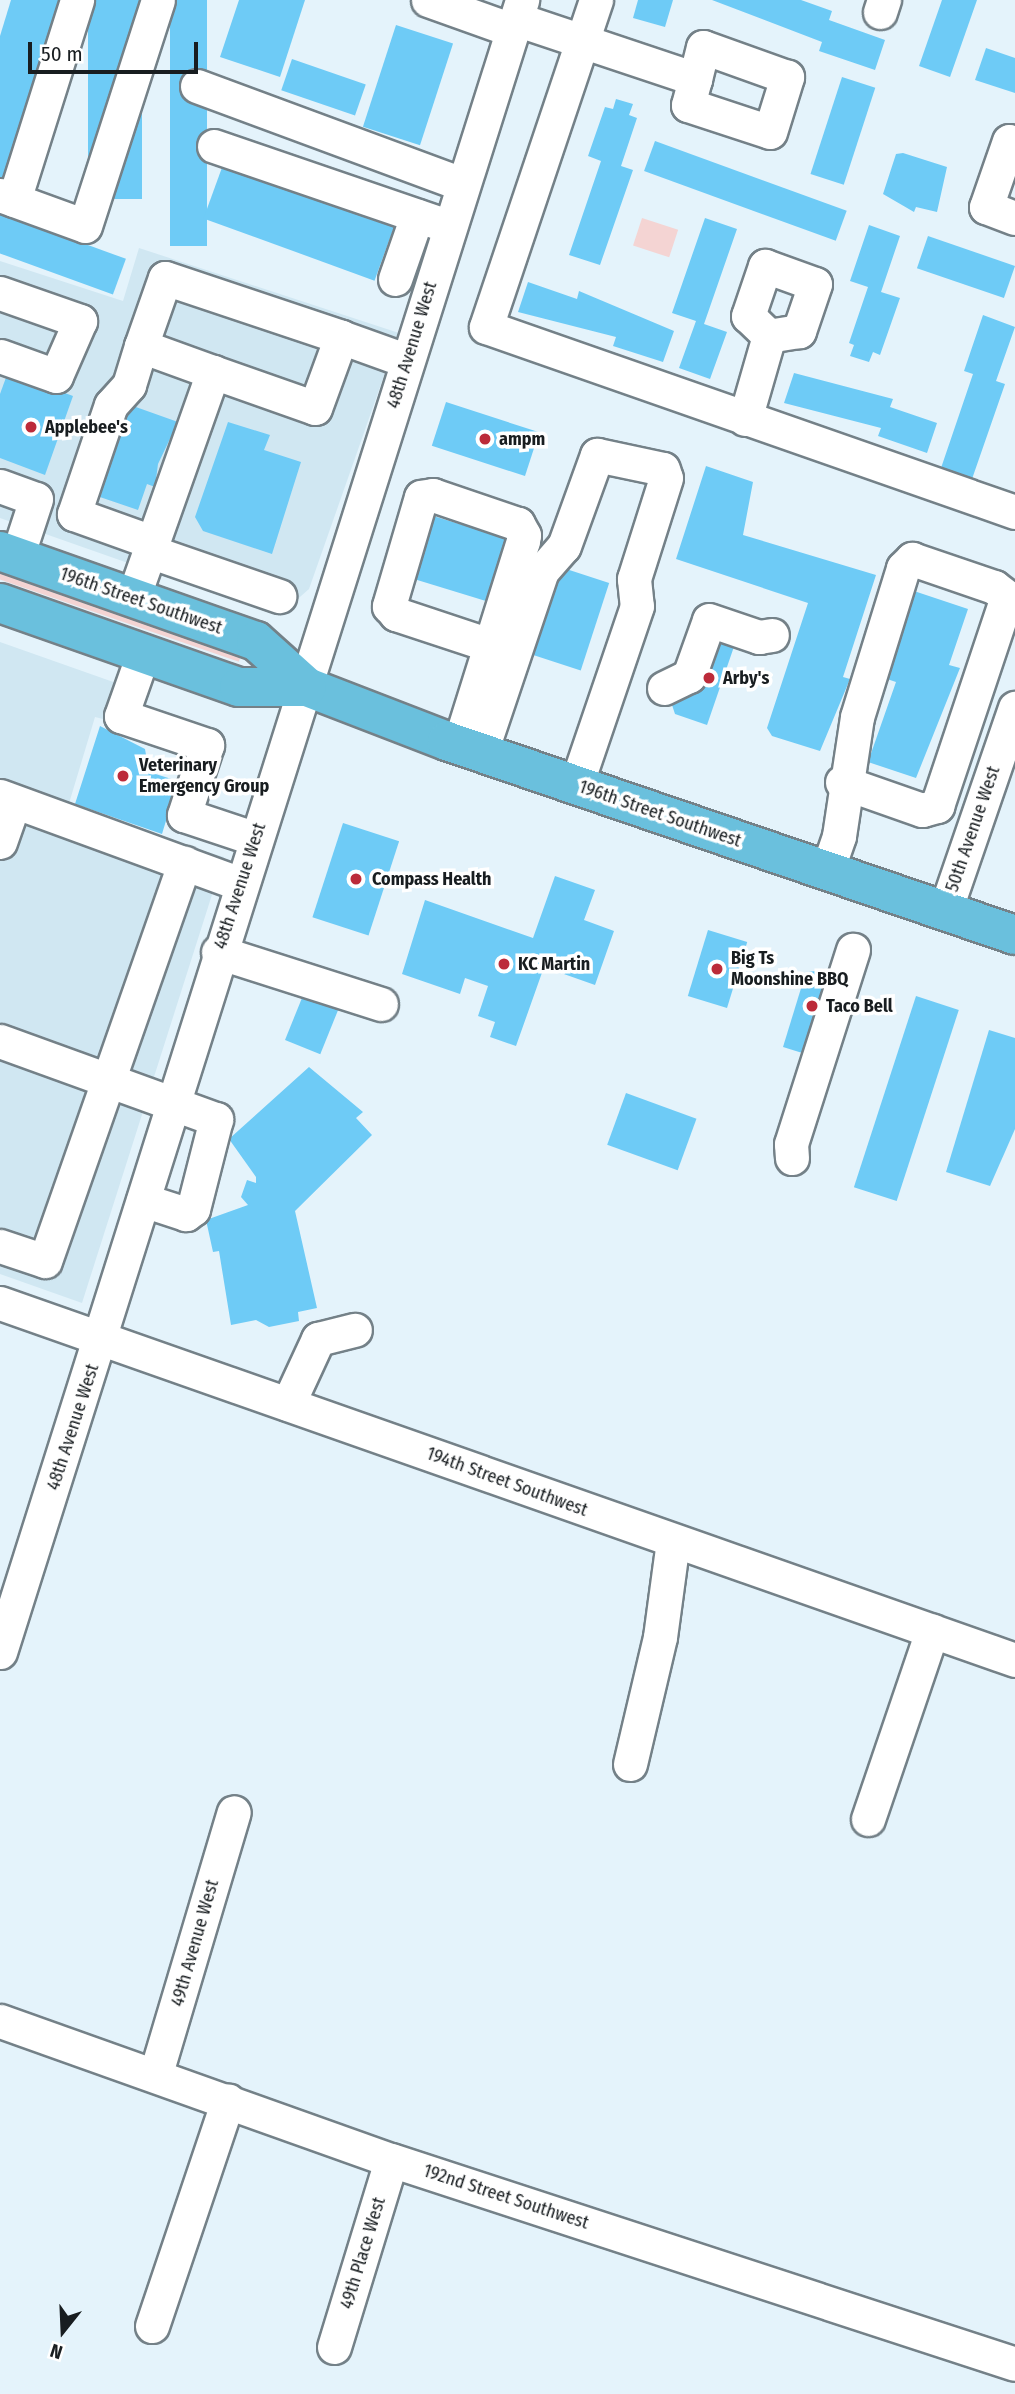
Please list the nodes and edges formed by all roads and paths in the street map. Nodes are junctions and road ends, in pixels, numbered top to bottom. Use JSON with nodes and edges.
{"nodes":[{"id":1,"x":77,"y":0,"type":"edge"},
{"id":2,"x":158,"y":0,"type":"edge"},
{"id":3,"x":428,"y":0,"type":"edge"},
{"id":4,"x":596,"y":0,"type":"edge"},
{"id":5,"x":517,"y":16,"type":"edge"},
{"id":6,"x":582,"y":41,"type":"junction"},
{"id":7,"x":695,"y":79,"type":"dead end"},
{"id":8,"x":197,"y":86,"type":"dead end"},
{"id":9,"x":1015,"y":143,"type":"edge"},
{"id":10,"x":214,"y":146,"type":"dead end"},
{"id":11,"x":462,"y":184,"type":"junction"},
{"id":12,"x":7,"y":198,"type":"edge"},
{"id":13,"x":417,"y":216,"type":"junction"},
{"id":14,"x":1015,"y":218,"type":"edge"},
{"id":15,"x":448,"y":226,"type":"junction"},
{"id":16,"x":395,"y":279,"type":"dead end"},
{"id":17,"x":0,"y":293,"type":"edge"},
{"id":18,"x":769,"y":336,"type":"dead end"},
{"id":19,"x":341,"y":337,"type":"junction"},
{"id":20,"x":141,"y":346,"type":"junction"},
{"id":21,"x":0,"y":356,"type":"edge"},
{"id":22,"x":405,"y":360,"type":"junction"},
{"id":23,"x":213,"y":372,"type":"junction"},
{"id":24,"x":745,"y":419,"type":"junction"},
{"id":25,"x":374,"y":481,"type":"junction"},
{"id":26,"x":0,"y":486,"type":"edge"},
{"id":27,"x":421,"y":497,"type":"junction"},
{"id":28,"x":1015,"y":512,"type":"edge"},
{"id":29,"x":150,"y":546,"type":"junction"},
{"id":30,"x":9,"y":554,"type":"edge"},
{"id":31,"x":279,"y":596,"type":"dead end"},
{"id":32,"x":133,"y":598,"type":"junction"},
{"id":33,"x":1011,"y":602,"type":"edge"},
{"id":34,"x":0,"y":603,"type":"edge"},
{"id":35,"x":772,"y":635,"type":"dead end"},
{"id":36,"x":490,"y":645,"type":"junction"},
{"id":37,"x":143,"y":654,"type":"junction"},
{"id":38,"x":307,"y":687,"type":"junction"},
{"id":39,"x":664,"y":688,"type":"dead end"},
{"id":40,"x":1015,"y":708,"type":"edge"},
{"id":41,"x":470,"y":749,"type":"junction"},
{"id":42,"x":842,"y":782,"type":"junction"},
{"id":43,"x":576,"y":785,"type":"junction"},
{"id":44,"x":7,"y":799,"type":"edge"},
{"id":45,"x":256,"y":839,"type":"junction"},
{"id":46,"x":0,"y":842,"type":"edge"},
{"id":47,"x":184,"y":863,"type":"junction"},
{"id":48,"x":827,"y":871,"type":"junction"},
{"id":49,"x":241,"y":884,"type":"junction"},
{"id":50,"x":945,"y":911,"type":"junction"},
{"id":51,"x":1015,"y":935,"type":"edge"},
{"id":52,"x":853,"y":950,"type":"dead end"},
{"id":53,"x":218,"y":952,"type":"junction"},
{"id":54,"x":381,"y":1004,"type":"dead end"},
{"id":55,"x":0,"y":1041,"type":"edge"},
{"id":56,"x":108,"y":1081,"type":"junction"},
{"id":57,"x":172,"y":1104,"type":"junction"},
{"id":58,"x":792,"y":1158,"type":"dead end"},
{"id":59,"x":143,"y":1200,"type":"junction"},
{"id":60,"x":0,"y":1246,"type":"edge"},
{"id":61,"x":0,"y":1303,"type":"edge"},
{"id":62,"x":355,"y":1330,"type":"dead end"},
{"id":63,"x":101,"y":1338,"type":"junction"},
{"id":64,"x":288,"y":1404,"type":"junction"},
{"id":65,"x":673,"y":1541,"type":"junction"},
{"id":66,"x":932,"y":1631,"type":"junction"},
{"id":67,"x":1012,"y":1649,"type":"edge"},
{"id":68,"x":0,"y":1652,"type":"edge"},
{"id":69,"x":631,"y":1764,"type":"dead end"},
{"id":70,"x":234,"y":1812,"type":"dead end"},
{"id":71,"x":868,"y":1819,"type":"dead end"},
{"id":72,"x":0,"y":2021,"type":"edge"},
{"id":73,"x":156,"y":2073,"type":"junction"},
{"id":74,"x":228,"y":2100,"type":"junction"},
{"id":75,"x":391,"y":2160,"type":"junction"},
{"id":76,"x":152,"y":2326,"type":"dead end"},
{"id":77,"x":334,"y":2347,"type":"dead end"},
{"id":78,"x":1015,"y":2364,"type":"edge"}],
"edges":[{"from":1,"to":12,"type":"street"},
{"from":2,"to":12,"type":"street"},
{"from":3,"to":5,"type":"street"},
{"from":4,"to":6,"type":"street"},
{"from":5,"to":6,"type":"street"},
{"from":5,"to":11,"type":"street","name":"48th Avenue West"},
{"from":6,"to":7,"type":"street"},
{"from":6,"to":24,"type":"street"},
{"from":8,"to":11,"type":"street"},
{"from":9,"to":14,"type":"street"},
{"from":10,"to":13,"type":"street"},
{"from":11,"to":15,"type":"street","name":"48th Avenue West"},
{"from":13,"to":15,"type":"street"},
{"from":13,"to":16,"type":"street"},
{"from":15,"to":22,"type":"street","name":"48th Avenue West"},
{"from":17,"to":21,"type":"street"},
{"from":18,"to":24,"type":"street"},
{"from":19,"to":20,"type":"street"},
{"from":19,"to":22,"type":"street"},
{"from":19,"to":23,"type":"street"},
{"from":20,"to":23,"type":"street"},
{"from":20,"to":29,"type":"street"},
{"from":22,"to":25,"type":"street","name":"48th Avenue West"},
{"from":23,"to":29,"type":"street"},
{"from":24,"to":28,"type":"street"},
{"from":25,"to":27,"type":"street"},
{"from":25,"to":38,"type":"street","name":"48th Avenue West"},
{"from":26,"to":30,"type":"street"},
{"from":27,"to":36,"type":"street"},
{"from":27,"to":36,"type":"street"},
{"from":29,"to":31,"type":"street"},
{"from":29,"to":32,"type":"street"},
{"from":30,"to":32,"type":"main road","name":"196th Street Southwest"},
{"from":32,"to":38,"type":"main road","name":"196th Street Southwest"},
{"from":33,"to":42,"type":"street"},
{"from":33,"to":42,"type":"street"},
{"from":34,"to":37,"type":"main road","name":"196th Street Southwest"},
{"from":35,"to":39,"type":"street"},
{"from":36,"to":41,"type":"street"},
{"from":37,"to":38,"type":"main road","name":"196th Street Southwest"},
{"from":37,"to":45,"type":"street"},
{"from":38,"to":41,"type":"main road","name":"196th Street Southwest"},
{"from":38,"to":45,"type":"street","name":"48th Avenue West"},
{"from":40,"to":50,"type":"street","name":"50th Avenue West"},
{"from":41,"to":43,"type":"main road","name":"196th Street Southwest"},
{"from":41,"to":43,"type":"street"},
{"from":42,"to":48,"type":"street"},
{"from":43,"to":48,"type":"main road","name":"196th Street Southwest"},
{"from":44,"to":46,"type":"street"},
{"from":44,"to":47,"type":"street"},
{"from":45,"to":49,"type":"street","name":"48th Avenue West"},
{"from":47,"to":49,"type":"street"},
{"from":47,"to":56,"type":"street"},
{"from":48,"to":50,"type":"main road","name":"196th Street Southwest"},
{"from":49,"to":53,"type":"street","name":"48th Avenue West"},
{"from":50,"to":51,"type":"main road","name":"196th Street Southwest"},
{"from":52,"to":58,"type":"street"},
{"from":53,"to":54,"type":"street"},
{"from":53,"to":57,"type":"street","name":"48th Avenue West"},
{"from":55,"to":56,"type":"street"},
{"from":56,"to":57,"type":"street"},
{"from":56,"to":60,"type":"street"},
{"from":57,"to":59,"type":"street","name":"48th Avenue West"},
{"from":57,"to":59,"type":"street"},
{"from":59,"to":63,"type":"street","name":"48th Avenue West"},
{"from":61,"to":63,"type":"street","name":"194th Street Southwest"},
{"from":62,"to":64,"type":"street"},
{"from":63,"to":64,"type":"street","name":"194th Street Southwest"},
{"from":63,"to":68,"type":"street","name":"48th Avenue West"},
{"from":64,"to":65,"type":"street","name":"194th Street Southwest"},
{"from":65,"to":66,"type":"street","name":"194th Street Southwest"},
{"from":65,"to":69,"type":"street"},
{"from":66,"to":67,"type":"street","name":"194th Street Southwest"},
{"from":66,"to":71,"type":"street"},
{"from":70,"to":73,"type":"street","name":"49th Avenue West"},
{"from":72,"to":73,"type":"street","name":"192nd Street Southwest"},
{"from":73,"to":74,"type":"street","name":"192nd Street Southwest"},
{"from":74,"to":75,"type":"street","name":"192nd Street Southwest"},
{"from":74,"to":76,"type":"street"},
{"from":75,"to":77,"type":"street","name":"49th Place West"},
{"from":75,"to":78,"type":"street","name":"192nd Street Southwest"}]}
